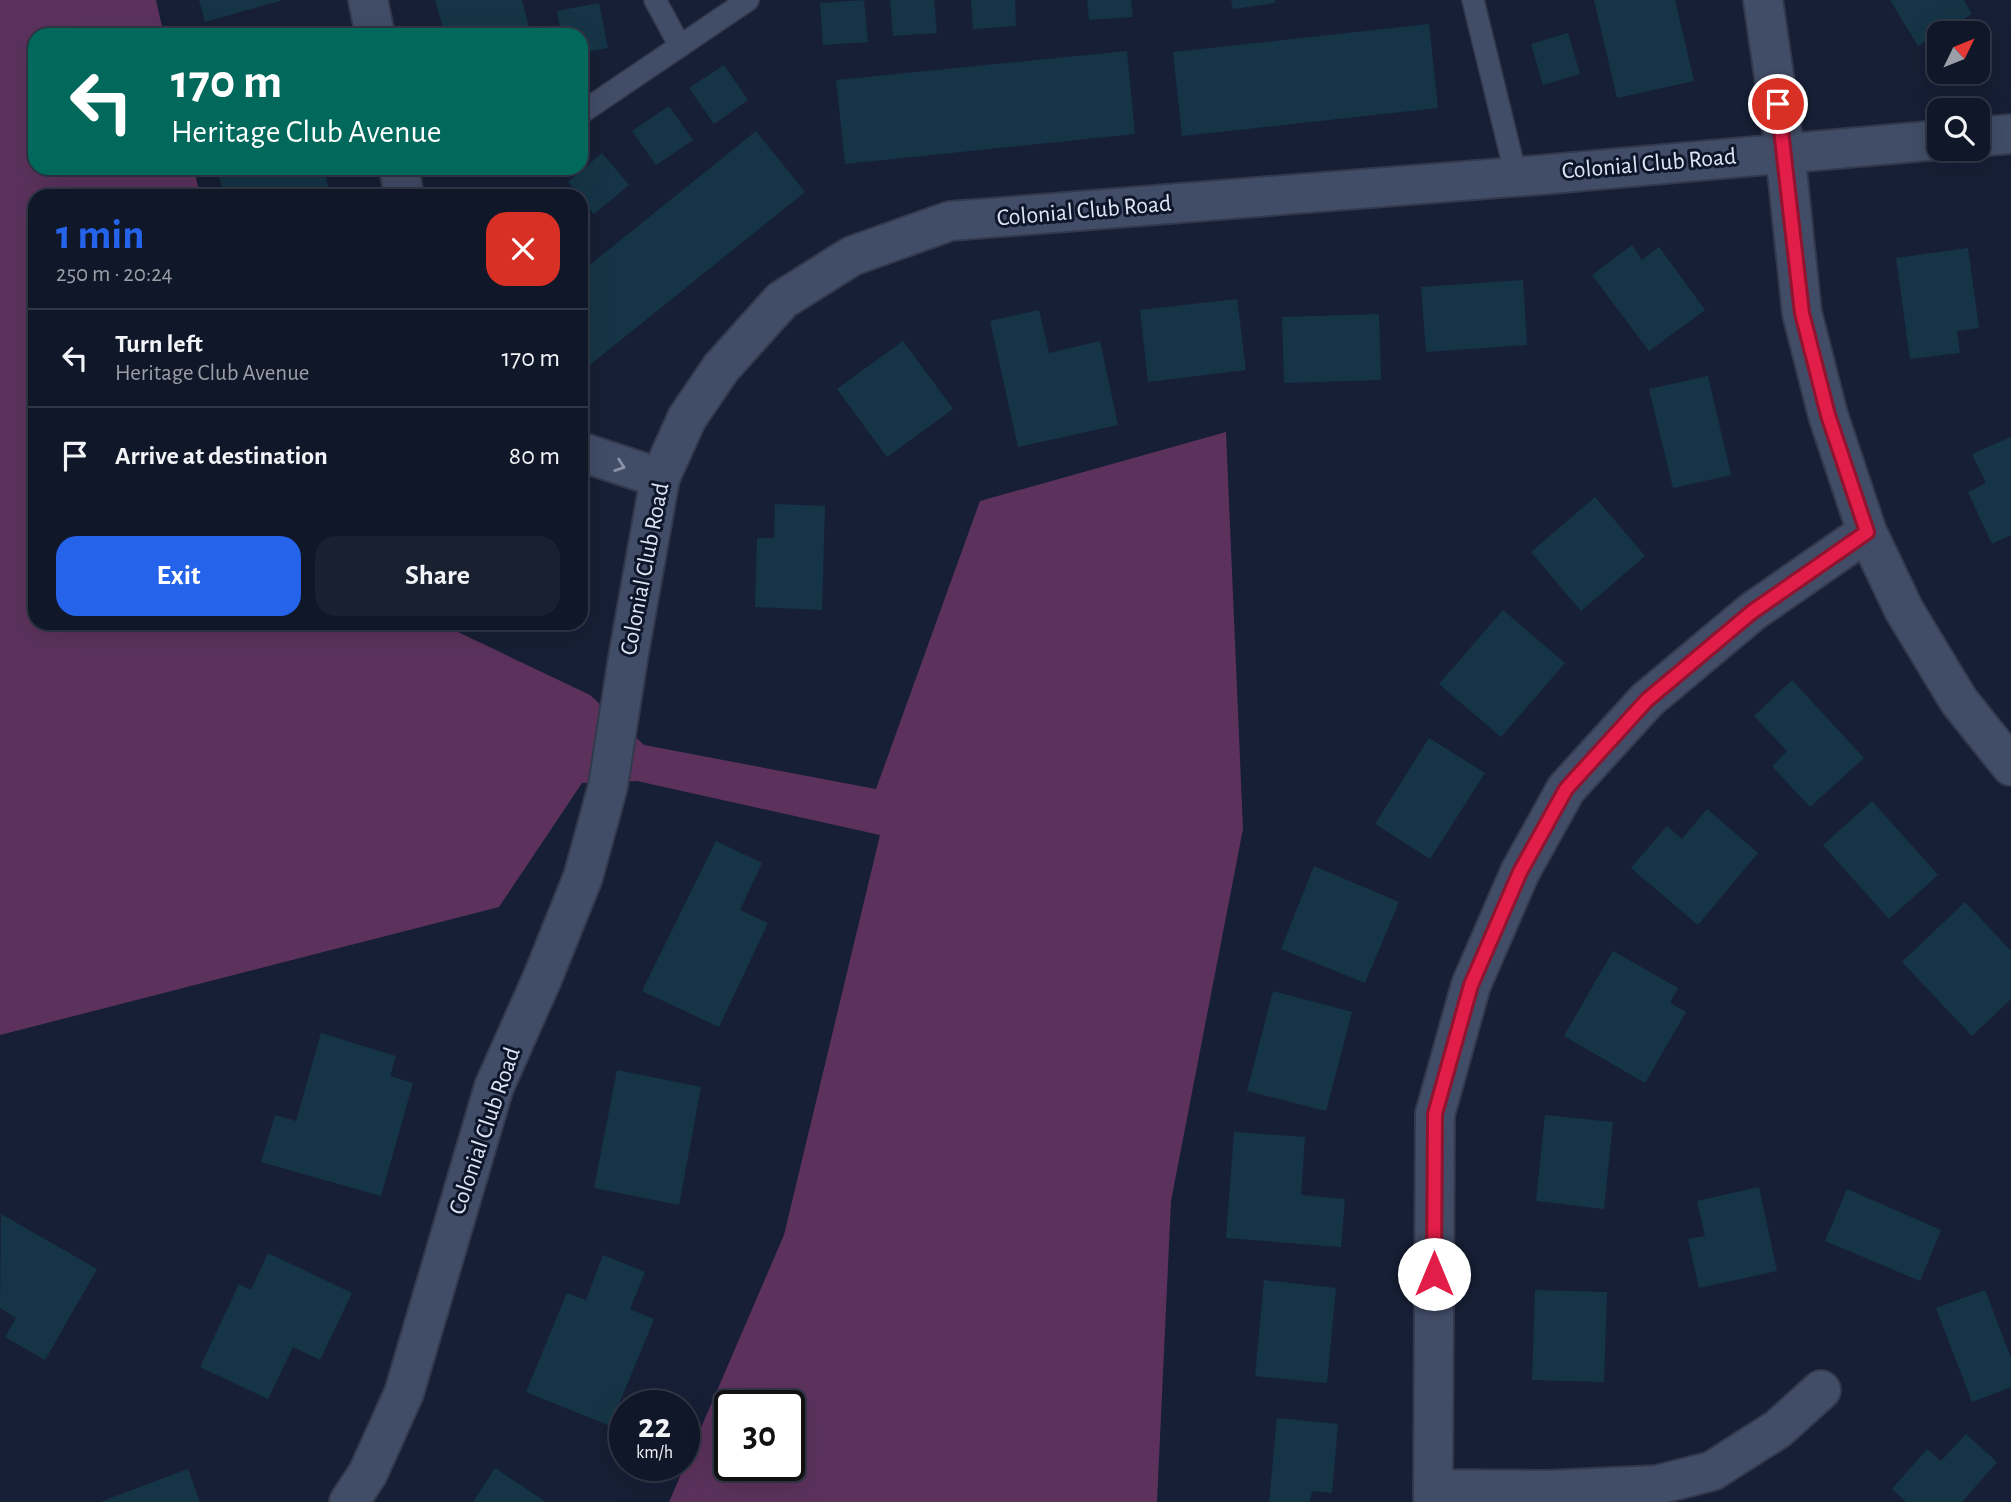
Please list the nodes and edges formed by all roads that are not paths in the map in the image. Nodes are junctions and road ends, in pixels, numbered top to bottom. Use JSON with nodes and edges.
{"nodes":[{"id":1,"x":368,"y":0,"type":"edge"},
{"id":2,"x":655,"y":0,"type":"edge"},
{"id":3,"x":748,"y":0,"type":"edge"},
{"id":4,"x":1473,"y":0,"type":"edge"},
{"id":5,"x":1763,"y":0,"type":"edge"},
{"id":6,"x":373,"y":28,"type":"edge"},
{"id":7,"x":680,"y":46,"type":"junction"},
{"id":8,"x":588,"y":108,"type":"edge"},
{"id":9,"x":2011,"y":134,"type":"edge"},
{"id":10,"x":1990,"y":136,"type":"edge"},
{"id":11,"x":1927,"y":141,"type":"edge"},
{"id":12,"x":1785,"y":152,"type":"junction"},
{"id":13,"x":1516,"y":176,"type":"junction"},
{"id":14,"x":588,"y":455,"type":"edge"},
{"id":15,"x":660,"y":478,"type":"junction"},
{"id":16,"x":1867,"y":532,"type":"junction"},
{"id":17,"x":2011,"y":766,"type":"edge"},
{"id":18,"x":1821,"y":1390,"type":"dead end"},
{"id":19,"x":1433,"y":1495,"type":"edge"},
{"id":20,"x":349,"y":1502,"type":"edge"}],
"edges":[{"from":1,"to":6,"type":"street"},
{"from":2,"to":7,"type":"lane"},
{"from":3,"to":7,"type":"lane"},
{"from":4,"to":13,"type":"lane"},
{"from":5,"to":12,"type":"street"},
{"from":7,"to":8,"type":"lane"},
{"from":9,"to":10,"type":"street"},
{"from":11,"to":12,"type":"street","name":"Colonial Club Road"},
{"from":12,"to":13,"type":"street","name":"Colonial Club Road"},
{"from":12,"to":16,"type":"street"},
{"from":13,"to":15,"type":"street","name":"Colonial Club Road"},
{"from":14,"to":15,"type":"street","one_way":true},
{"from":15,"to":20,"type":"street","name":"Colonial Club Road"},
{"from":16,"to":17,"type":"street"},
{"from":16,"to":19,"type":"street"},
{"from":18,"to":19,"type":"street"}]}
